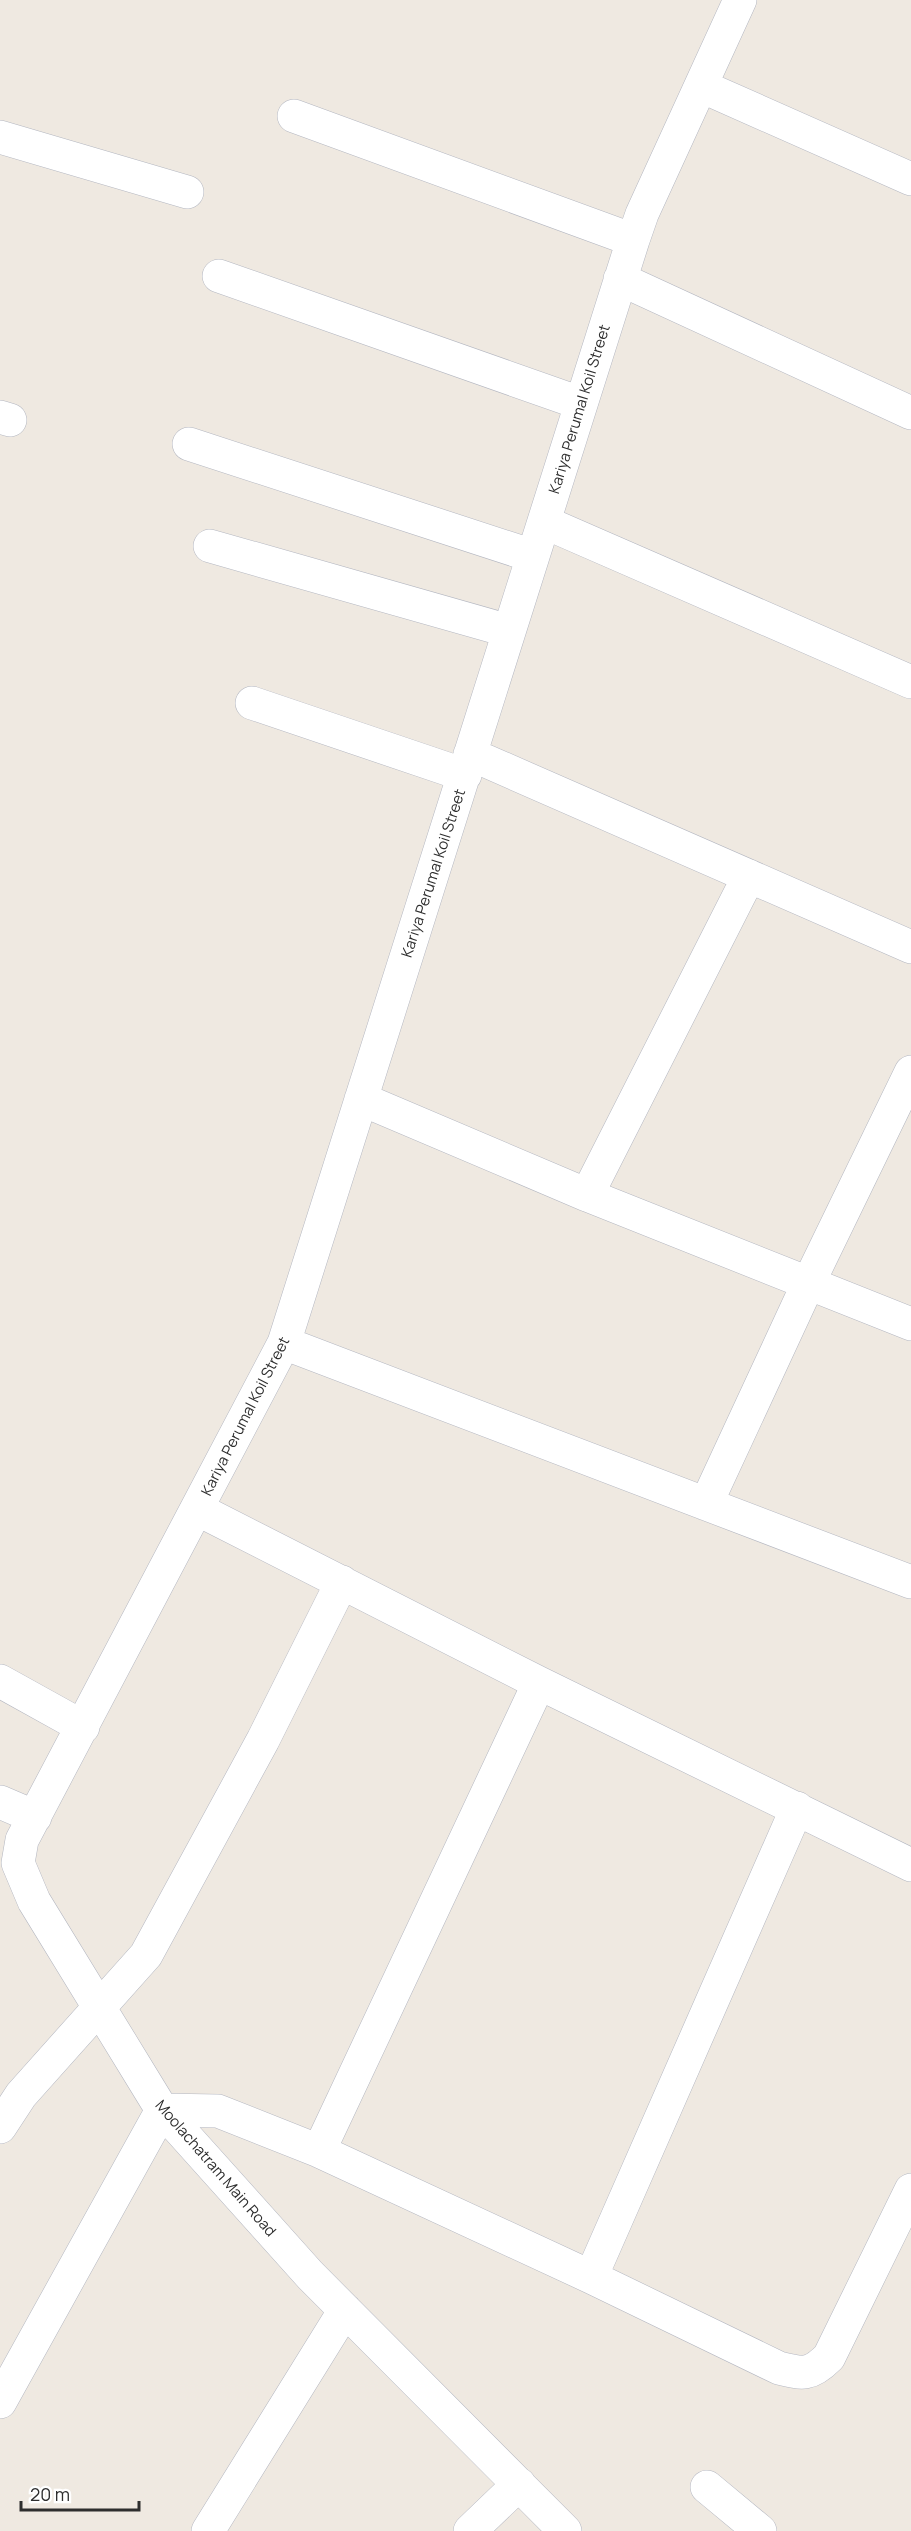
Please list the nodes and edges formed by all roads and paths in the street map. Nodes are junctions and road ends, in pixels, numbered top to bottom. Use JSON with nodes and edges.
{"nodes":[{"id":1,"x":740,"y":0,"type":"edge"},
{"id":2,"x":701,"y":86,"type":"junction"},
{"id":3,"x":294,"y":116,"type":"dead end"},
{"id":4,"x":0,"y":137,"type":"edge"},
{"id":5,"x":911,"y":179,"type":"edge"},
{"id":6,"x":187,"y":192,"type":"dead end"},
{"id":7,"x":633,"y":240,"type":"junction"},
{"id":8,"x":219,"y":276,"type":"dead end"},
{"id":9,"x":620,"y":279,"type":"junction"},
{"id":10,"x":580,"y":404,"type":"junction"},
{"id":11,"x":911,"y":413,"type":"edge"},
{"id":12,"x":189,"y":444,"type":"dead end"},
{"id":13,"x":544,"y":522,"type":"junction"},
{"id":14,"x":210,"y":546,"type":"dead end"},
{"id":15,"x":532,"y":556,"type":"junction"},
{"id":16,"x":509,"y":631,"type":"junction"},
{"id":17,"x":911,"y":682,"type":"edge"},
{"id":18,"x":252,"y":703,"type":"dead end"},
{"id":19,"x":468,"y":764,"type":"junction"},
{"id":20,"x":749,"y":876,"type":"junction"},
{"id":21,"x":911,"y":947,"type":"edge"},
{"id":22,"x":911,"y":1072,"type":"edge"},
{"id":23,"x":361,"y":1099,"type":"junction"},
{"id":24,"x":587,"y":1195,"type":"junction"},
{"id":25,"x":808,"y":1284,"type":"junction"},
{"id":26,"x":911,"y":1324,"type":"edge"},
{"id":27,"x":284,"y":1343,"type":"junction"},
{"id":28,"x":706,"y":1504,"type":"junction"},
{"id":29,"x":197,"y":1509,"type":"junction"},
{"id":30,"x":342,"y":1582,"type":"junction"},
{"id":31,"x":911,"y":1582,"type":"edge"},
{"id":32,"x":0,"y":1681,"type":"edge"},
{"id":33,"x":539,"y":1683,"type":"junction"},
{"id":34,"x":83,"y":1727,"type":"junction"},
{"id":35,"x":0,"y":1802,"type":"edge"},
{"id":36,"x":797,"y":1808,"type":"junction"},
{"id":37,"x":35,"y":1817,"type":"junction"},
{"id":38,"x":18,"y":1863,"type":"junction"},
{"id":39,"x":911,"y":1865,"type":"edge"},
{"id":40,"x":0,"y":1890,"type":"edge"},
{"id":41,"x":99,"y":2006,"type":"junction"},
{"id":42,"x":162,"y":2110,"type":"junction"},
{"id":43,"x":0,"y":2127,"type":"edge"},
{"id":44,"x":319,"y":2151,"type":"junction"},
{"id":45,"x":911,"y":2190,"type":"edge"},
{"id":46,"x":591,"y":2277,"type":"junction"},
{"id":47,"x":345,"y":2310,"type":"junction"},
{"id":48,"x":0,"y":2402,"type":"edge"},
{"id":49,"x":519,"y":2484,"type":"junction"},
{"id":50,"x":707,"y":2487,"type":"dead end"},
{"id":51,"x":208,"y":2531,"type":"edge"},
{"id":52,"x":470,"y":2531,"type":"edge"},
{"id":53,"x":565,"y":2531,"type":"edge"},
{"id":54,"x":760,"y":2531,"type":"edge"}],
"edges":[{"from":1,"to":2,"type":"street","name":"Kariya Perumal Koil Street"},
{"from":2,"to":5,"type":"street"},
{"from":2,"to":7,"type":"street","name":"Kariya Perumal Koil Street"},
{"from":3,"to":7,"type":"street"},
{"from":4,"to":6,"type":"street"},
{"from":7,"to":9,"type":"street","name":"Kariya Perumal Koil Street"},
{"from":8,"to":10,"type":"street"},
{"from":9,"to":10,"type":"street","name":"Kariya Perumal Koil Street"},
{"from":9,"to":11,"type":"street"},
{"from":10,"to":13,"type":"street","name":"Kariya Perumal Koil Street"},
{"from":12,"to":15,"type":"street"},
{"from":13,"to":15,"type":"street","name":"Kariya Perumal Koil Street"},
{"from":13,"to":17,"type":"street"},
{"from":14,"to":16,"type":"street"},
{"from":15,"to":16,"type":"street","name":"Kariya Perumal Koil Street"},
{"from":16,"to":19,"type":"street","name":"Kariya Perumal Koil Street"},
{"from":18,"to":19,"type":"street"},
{"from":19,"to":20,"type":"street"},
{"from":19,"to":23,"type":"street","name":"Kariya Perumal Koil Street"},
{"from":20,"to":21,"type":"street"},
{"from":20,"to":24,"type":"street"},
{"from":22,"to":25,"type":"street"},
{"from":23,"to":24,"type":"street"},
{"from":23,"to":27,"type":"street","name":"Kariya Perumal Koil Street"},
{"from":24,"to":25,"type":"street"},
{"from":25,"to":26,"type":"street"},
{"from":25,"to":28,"type":"street"},
{"from":27,"to":28,"type":"street"},
{"from":27,"to":29,"type":"street","name":"Kariya Perumal Koil Street"},
{"from":28,"to":31,"type":"street"},
{"from":29,"to":30,"type":"street"},
{"from":29,"to":34,"type":"street","name":"Kariya Perumal Koil Street"},
{"from":30,"to":33,"type":"street"},
{"from":30,"to":41,"type":"street"},
{"from":32,"to":34,"type":"street"},
{"from":33,"to":36,"type":"street"},
{"from":33,"to":44,"type":"street"},
{"from":34,"to":37,"type":"street"},
{"from":35,"to":37,"type":"street"},
{"from":36,"to":39,"type":"street"},
{"from":36,"to":46,"type":"street"},
{"from":37,"to":38,"type":"street"},
{"from":38,"to":40,"type":"street"},
{"from":38,"to":41,"type":"street","name":"Moolachatram Main Road"},
{"from":41,"to":42,"type":"street","name":"Moolachatram Main Road"},
{"from":41,"to":43,"type":"street"},
{"from":42,"to":44,"type":"street"},
{"from":42,"to":47,"type":"street","name":"Moolachatram Main Road"},
{"from":42,"to":48,"type":"street"},
{"from":44,"to":46,"type":"street"},
{"from":45,"to":46,"type":"street"},
{"from":47,"to":49,"type":"street","name":"Moolachatram Main Road"},
{"from":47,"to":51,"type":"street"},
{"from":49,"to":52,"type":"street"},
{"from":49,"to":53,"type":"street","name":"Moolachatram Main Road"},
{"from":50,"to":54,"type":"street"}]}
